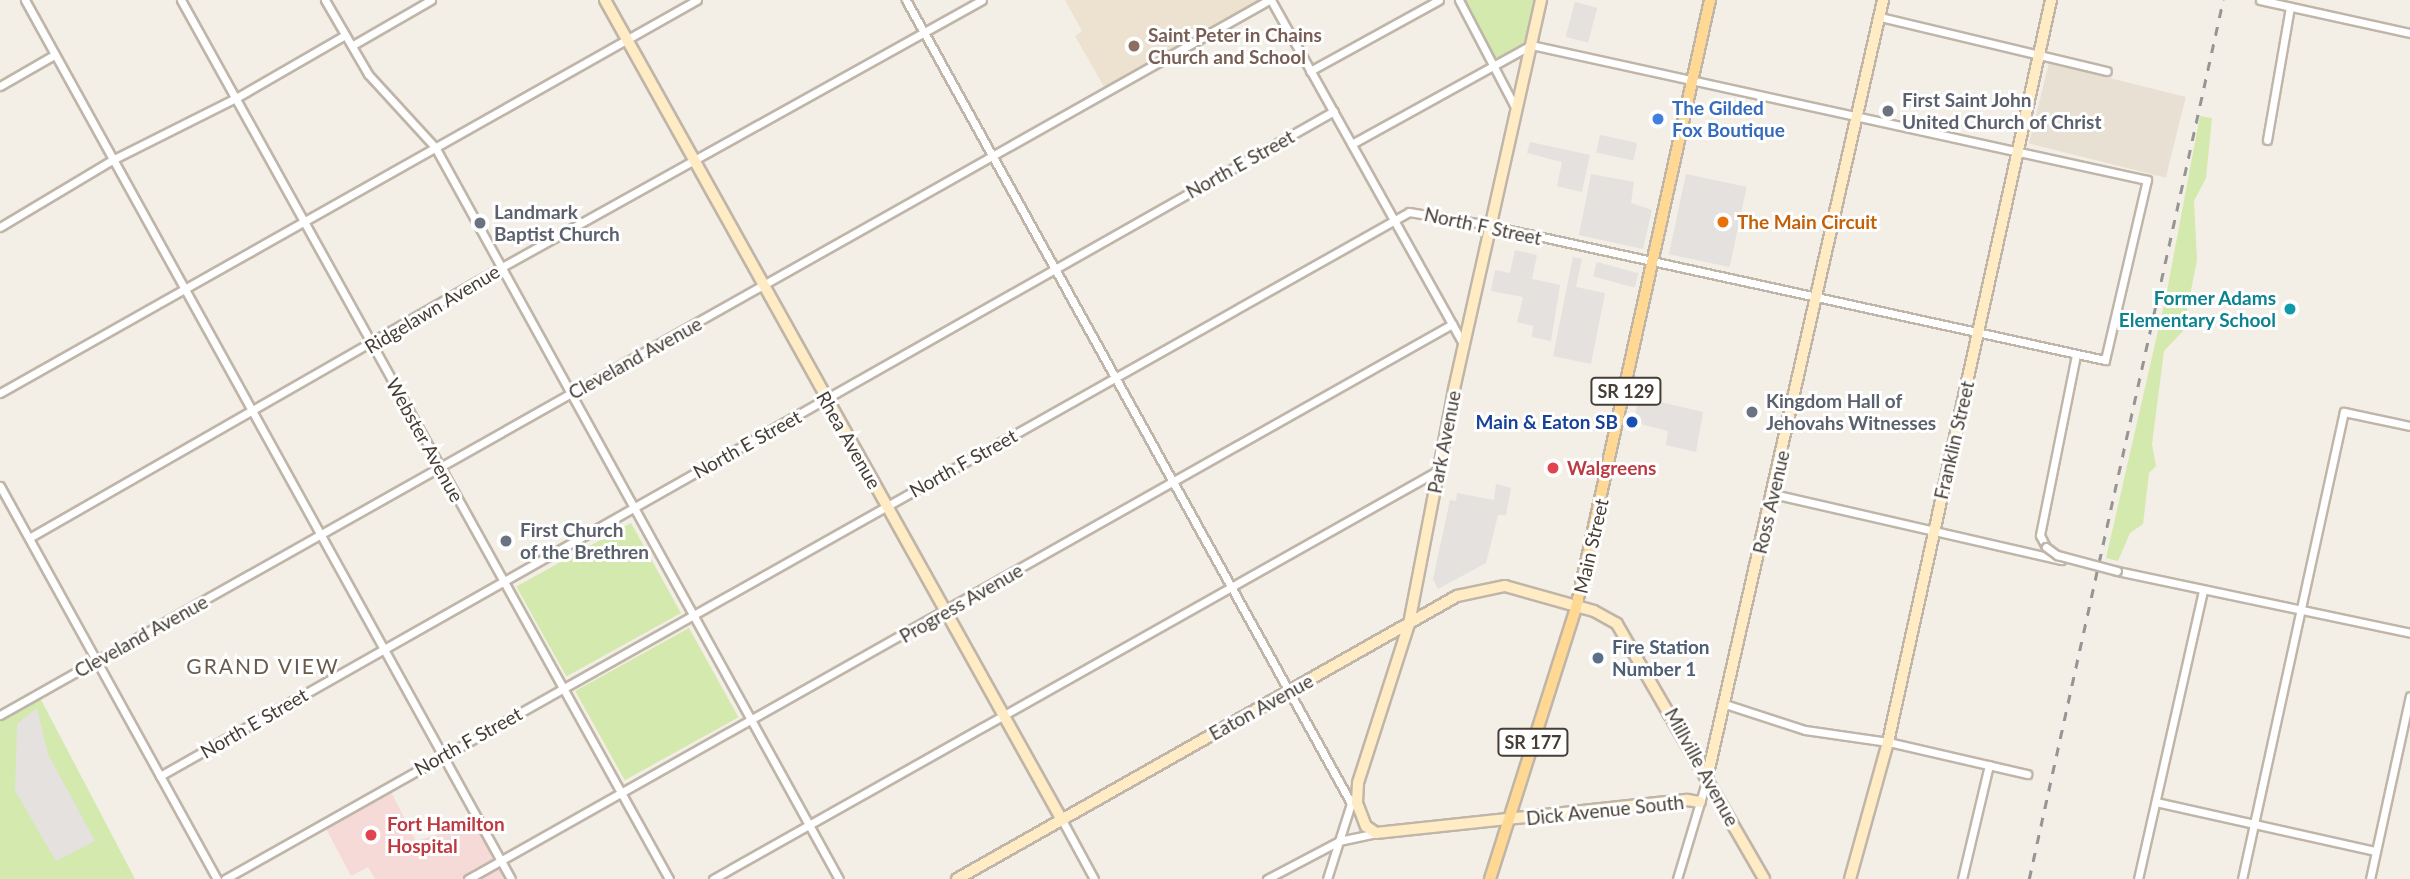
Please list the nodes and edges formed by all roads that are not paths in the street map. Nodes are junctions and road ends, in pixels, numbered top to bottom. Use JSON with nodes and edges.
{"nodes":[{"id":1,"x":24,"y":0,"type":"edge"},
{"id":2,"x":181,"y":0,"type":"edge"},
{"id":3,"x":325,"y":0,"type":"edge"},
{"id":4,"x":430,"y":0,"type":"edge"},
{"id":5,"x":605,"y":0,"type":"edge"},
{"id":6,"x":697,"y":0,"type":"edge"},
{"id":7,"x":906,"y":0,"type":"edge"},
{"id":8,"x":982,"y":0,"type":"edge"},
{"id":9,"x":1270,"y":0,"type":"edge"},
{"id":10,"x":1439,"y":0,"type":"edge"},
{"id":11,"x":1459,"y":0,"type":"edge"},
{"id":12,"x":1541,"y":0,"type":"edge"},
{"id":13,"x":1710,"y":0,"type":"edge"},
{"id":14,"x":1883,"y":0,"type":"edge"},
{"id":15,"x":2051,"y":0,"type":"edge"},
{"id":16,"x":2260,"y":0,"type":"edge"},
{"id":17,"x":2290,"y":7,"type":"junction"},
{"id":18,"x":1880,"y":17,"type":"junction"},
{"id":19,"x":923,"y":33,"type":"junction"},
{"id":20,"x":2410,"y":33,"type":"edge"},
{"id":21,"x":345,"y":35,"type":"junction"},
{"id":22,"x":627,"y":40,"type":"junction"},
{"id":23,"x":353,"y":46,"type":"junction"},
{"id":24,"x":1531,"y":46,"type":"junction"},
{"id":25,"x":2039,"y":54,"type":"junction"},
{"id":26,"x":54,"y":55,"type":"junction"},
{"id":27,"x":1494,"y":66,"type":"junction"},
{"id":28,"x":1310,"y":71,"type":"junction"},
{"id":29,"x":2108,"y":71,"type":"dead end"},
{"id":30,"x":1692,"y":80,"type":"junction"},
{"id":31,"x":0,"y":86,"type":"edge"},
{"id":32,"x":236,"y":98,"type":"junction"},
{"id":33,"x":1516,"y":109,"type":"junction"},
{"id":34,"x":1334,"y":111,"type":"junction"},
{"id":35,"x":1856,"y":117,"type":"junction"},
{"id":36,"x":2267,"y":140,"type":"dead end"},
{"id":37,"x":1352,"y":144,"type":"junction"},
{"id":38,"x":435,"y":147,"type":"junction"},
{"id":39,"x":2015,"y":150,"type":"junction"},
{"id":40,"x":992,"y":154,"type":"junction"},
{"id":41,"x":112,"y":160,"type":"junction"},
{"id":42,"x":696,"y":162,"type":"junction"},
{"id":43,"x":1394,"y":219,"type":"junction"},
{"id":44,"x":304,"y":223,"type":"junction"},
{"id":45,"x":0,"y":227,"type":"edge"},
{"id":46,"x":1489,"y":227,"type":"junction"},
{"id":47,"x":1654,"y":262,"type":"junction"},
{"id":48,"x":502,"y":267,"type":"junction"},
{"id":49,"x":1055,"y":269,"type":"junction"},
{"id":50,"x":764,"y":286,"type":"junction"},
{"id":51,"x":186,"y":290,"type":"junction"},
{"id":52,"x":1816,"y":298,"type":"junction"},
{"id":53,"x":1452,"y":324,"type":"junction"},
{"id":54,"x":1978,"y":334,"type":"junction"},
{"id":55,"x":372,"y":346,"type":"junction"},
{"id":56,"x":1464,"y":346,"type":"junction"},
{"id":57,"x":2076,"y":355,"type":"junction"},
{"id":58,"x":1115,"y":378,"type":"junction"},
{"id":59,"x":0,"y":393,"type":"edge"},
{"id":60,"x":571,"y":394,"type":"junction"},
{"id":61,"x":827,"y":400,"type":"junction"},
{"id":62,"x":254,"y":413,"type":"junction"},
{"id":63,"x":2410,"y":426,"type":"edge"},
{"id":64,"x":440,"y":467,"type":"junction"},
{"id":65,"x":1439,"y":470,"type":"junction"},
{"id":66,"x":1172,"y":482,"type":"junction"},
{"id":67,"x":0,"y":486,"type":"edge"},
{"id":68,"x":1773,"y":494,"type":"junction"},
{"id":69,"x":887,"y":506,"type":"junction"},
{"id":70,"x":633,"y":508,"type":"junction"},
{"id":71,"x":1934,"y":529,"type":"junction"},
{"id":72,"x":320,"y":536,"type":"junction"},
{"id":73,"x":29,"y":538,"type":"junction"},
{"id":74,"x":2078,"y":563,"type":"dead end"},
{"id":75,"x":503,"y":583,"type":"junction"},
{"id":76,"x":1229,"y":584,"type":"junction"},
{"id":77,"x":2203,"y":590,"type":"junction"},
{"id":78,"x":1576,"y":608,"type":"junction"},
{"id":79,"x":2300,"y":611,"type":"junction"},
{"id":80,"x":945,"y":612,"type":"junction"},
{"id":81,"x":693,"y":615,"type":"junction"},
{"id":82,"x":1409,"y":624,"type":"junction"},
{"id":83,"x":2410,"y":634,"type":"edge"},
{"id":84,"x":383,"y":648,"type":"junction"},
{"id":85,"x":96,"y":661,"type":"junction"},
{"id":86,"x":562,"y":687,"type":"junction"},
{"id":87,"x":1288,"y":692,"type":"junction"},
{"id":88,"x":2410,"y":696,"type":"edge"},
{"id":89,"x":1725,"y":704,"type":"junction"},
{"id":90,"x":0,"y":715,"type":"edge"},
{"id":91,"x":1003,"y":715,"type":"junction"},
{"id":92,"x":751,"y":720,"type":"junction"},
{"id":93,"x":1888,"y":742,"type":"junction"},
{"id":94,"x":442,"y":755,"type":"junction"},
{"id":95,"x":1989,"y":765,"type":"junction"},
{"id":96,"x":2027,"y":774,"type":"dead end"},
{"id":97,"x":160,"y":776,"type":"junction"},
{"id":98,"x":1707,"y":778,"type":"junction"},
{"id":99,"x":1358,"y":783,"type":"junction"},
{"id":100,"x":621,"y":793,"type":"junction"},
{"id":101,"x":1700,"y":802,"type":"junction"},
{"id":102,"x":2156,"y":802,"type":"junction"},
{"id":103,"x":1351,"y":803,"type":"junction"},
{"id":104,"x":1509,"y":819,"type":"junction"},
{"id":105,"x":1062,"y":820,"type":"junction"},
{"id":106,"x":2254,"y":824,"type":"junction"},
{"id":107,"x":809,"y":825,"type":"junction"},
{"id":108,"x":1376,"y":833,"type":"junction"},
{"id":109,"x":1339,"y":841,"type":"junction"},
{"id":110,"x":2376,"y":851,"type":"junction"},
{"id":111,"x":500,"y":861,"type":"junction"},
{"id":112,"x":217,"y":879,"type":"edge"},
{"id":113,"x":225,"y":879,"type":"edge"},
{"id":114,"x":468,"y":879,"type":"edge"},
{"id":115,"x":511,"y":879,"type":"edge"},
{"id":116,"x":669,"y":879,"type":"edge"},
{"id":117,"x":713,"y":879,"type":"edge"},
{"id":118,"x":839,"y":879,"type":"edge"},
{"id":119,"x":957,"y":879,"type":"edge"},
{"id":120,"x":1094,"y":879,"type":"edge"},
{"id":121,"x":1267,"y":879,"type":"edge"},
{"id":122,"x":1327,"y":879,"type":"edge"},
{"id":123,"x":1490,"y":879,"type":"edge"},
{"id":124,"x":1677,"y":879,"type":"edge"},
{"id":125,"x":1765,"y":879,"type":"edge"},
{"id":126,"x":1850,"y":879,"type":"edge"},
{"id":127,"x":1962,"y":879,"type":"edge"},
{"id":128,"x":2138,"y":879,"type":"edge"},
{"id":129,"x":2242,"y":879,"type":"edge"},
{"id":130,"x":2370,"y":879,"type":"edge"}],
"edges":[{"from":1,"to":26,"type":"street"},
{"from":2,"to":32,"type":"street","name":"Webster Avenue"},
{"from":3,"to":21,"type":"street"},
{"from":4,"to":23,"type":"street"},
{"from":5,"to":22,"type":"main road","name":"Rhea Avenue"},
{"from":6,"to":22,"type":"street"},
{"from":7,"to":19,"type":"street"},
{"from":8,"to":19,"type":"street","name":"Ridgelawn Avenue"},
{"from":9,"to":28,"type":"street"},
{"from":9,"to":40,"type":"street","name":"Cleveland Avenue"},
{"from":10,"to":28,"type":"street"},
{"from":11,"to":27,"type":"street"},
{"from":12,"to":24,"type":"main road","name":"Park Avenue"},
{"from":13,"to":30,"type":"main road","name":"Main Street","number":"SR 129"},
{"from":14,"to":18,"type":"main road","name":"Ross Avenue"},
{"from":15,"to":25,"type":"main road","name":"Franklin Street"},
{"from":16,"to":17,"type":"street"},
{"from":17,"to":20,"type":"street"},
{"from":17,"to":36,"type":"street"},
{"from":18,"to":25,"type":"street"},
{"from":18,"to":35,"type":"main road","name":"Ross Avenue"},
{"from":19,"to":40,"type":"street"},
{"from":19,"to":42,"type":"street","name":"Ridgelawn Avenue"},
{"from":21,"to":23,"type":"street"},
{"from":21,"to":32,"type":"street"},
{"from":22,"to":38,"type":"street"},
{"from":22,"to":42,"type":"main road","name":"Rhea Avenue"},
{"from":23,"to":38,"type":"street"},
{"from":24,"to":27,"type":"street"},
{"from":24,"to":30,"type":"street"},
{"from":24,"to":33,"type":"main road","name":"Park Avenue"},
{"from":25,"to":29,"type":"street"},
{"from":25,"to":39,"type":"main road","name":"Franklin Street"},
{"from":26,"to":31,"type":"street"},
{"from":26,"to":41,"type":"street"},
{"from":27,"to":33,"type":"street"},
{"from":27,"to":37,"type":"street"},
{"from":28,"to":34,"type":"street"},
{"from":30,"to":35,"type":"street"},
{"from":30,"to":47,"type":"main road","name":"Main Street","number":"SR 129"},
{"from":32,"to":41,"type":"street"},
{"from":32,"to":44,"type":"street","name":"Webster Avenue"},
{"from":33,"to":46,"type":"main road","name":"Park Avenue"},
{"from":34,"to":37,"type":"street"},
{"from":34,"to":49,"type":"street","name":"North E Street"},
{"from":35,"to":39,"type":"street"},
{"from":35,"to":52,"type":"main road","name":"Ross Avenue"},
{"from":37,"to":43,"type":"street"},
{"from":38,"to":44,"type":"street"},
{"from":38,"to":48,"type":"street"},
{"from":39,"to":54,"type":"main road","name":"Franklin Street"},
{"from":39,"to":57,"type":"street","name":"North F Street"},
{"from":40,"to":49,"type":"street"},
{"from":40,"to":50,"type":"street","name":"Cleveland Avenue"},
{"from":41,"to":45,"type":"street"},
{"from":41,"to":51,"type":"street"},
{"from":42,"to":48,"type":"street","name":"Ridgelawn Avenue"},
{"from":42,"to":50,"type":"main road","name":"Rhea Avenue"},
{"from":43,"to":46,"type":"street","name":"North F Street"},
{"from":43,"to":53,"type":"street"},
{"from":43,"to":58,"type":"street","name":"North F Street"},
{"from":44,"to":51,"type":"street"},
{"from":44,"to":55,"type":"street","name":"Webster Avenue"},
{"from":46,"to":47,"type":"street","name":"North F Street"},
{"from":46,"to":56,"type":"main road","name":"Park Avenue"},
{"from":47,"to":52,"type":"street","name":"North F Street"},
{"from":47,"to":78,"type":"main road","name":"Main Street","number":"SR 129"},
{"from":48,"to":55,"type":"street","name":"Ridgelawn Avenue"},
{"from":48,"to":60,"type":"street"},
{"from":49,"to":58,"type":"street"},
{"from":49,"to":61,"type":"street","name":"North E Street"},
{"from":50,"to":60,"type":"street","name":"Cleveland Avenue"},
{"from":50,"to":61,"type":"main road","name":"Rhea Avenue"},
{"from":51,"to":59,"type":"street"},
{"from":51,"to":62,"type":"street"},
{"from":52,"to":54,"type":"street","name":"North F Street"},
{"from":52,"to":68,"type":"main road","name":"Ross Avenue"},
{"from":53,"to":56,"type":"street"},
{"from":53,"to":66,"type":"street","name":"Progress Avenue"},
{"from":54,"to":57,"type":"street","name":"North F Street"},
{"from":54,"to":71,"type":"main road","name":"Franklin Street"},
{"from":55,"to":62,"type":"street","name":"Ridgelawn Avenue"},
{"from":55,"to":64,"type":"street","name":"Webster Avenue"},
{"from":56,"to":65,"type":"main road","name":"Park Avenue"},
{"from":57,"to":77,"type":"street","bridge":true},
{"from":58,"to":66,"type":"street"},
{"from":58,"to":69,"type":"street","name":"North F Street"},
{"from":60,"to":64,"type":"street","name":"Cleveland Avenue"},
{"from":60,"to":70,"type":"street"},
{"from":61,"to":69,"type":"main road","name":"Rhea Avenue"},
{"from":61,"to":70,"type":"street","name":"North E Street"},
{"from":62,"to":72,"type":"street"},
{"from":62,"to":73,"type":"street","name":"Ridgelawn Avenue"},
{"from":63,"to":79,"type":"street"},
{"from":64,"to":72,"type":"street","name":"Cleveland Avenue"},
{"from":64,"to":75,"type":"street","name":"Webster Avenue"},
{"from":65,"to":76,"type":"street"},
{"from":65,"to":82,"type":"main road","name":"Park Avenue"},
{"from":66,"to":76,"type":"street"},
{"from":66,"to":80,"type":"street","name":"Progress Avenue"},
{"from":67,"to":73,"type":"street"},
{"from":68,"to":71,"type":"street"},
{"from":68,"to":89,"type":"main road","name":"Ross Avenue"},
{"from":69,"to":80,"type":"main road","name":"Rhea Avenue"},
{"from":69,"to":81,"type":"street","name":"North F Street"},
{"from":70,"to":75,"type":"street","name":"North E Street"},
{"from":70,"to":81,"type":"street"},
{"from":71,"to":74,"type":"street"},
{"from":71,"to":93,"type":"main road","name":"Franklin Street"},
{"from":72,"to":84,"type":"street"},
{"from":72,"to":85,"type":"street","name":"Cleveland Avenue"},
{"from":73,"to":85,"type":"street"},
{"from":75,"to":84,"type":"street","name":"North E Street"},
{"from":75,"to":86,"type":"street","name":"Webster Avenue"},
{"from":76,"to":87,"type":"street"},
{"from":76,"to":91,"type":"street"},
{"from":77,"to":79,"type":"street"},
{"from":77,"to":102,"type":"street"},
{"from":78,"to":82,"type":"main road","name":"Eaton Avenue"},
{"from":78,"to":98,"type":"main road","name":"Millville Avenue"},
{"from":78,"to":104,"type":"main road","name":"Main Street","number":"SR 177"},
{"from":79,"to":83,"type":"street"},
{"from":79,"to":106,"type":"street"},
{"from":80,"to":91,"type":"main road","name":"Rhea Avenue"},
{"from":80,"to":92,"type":"street","name":"Progress Avenue"},
{"from":81,"to":86,"type":"street","name":"North F Street"},
{"from":81,"to":92,"type":"street"},
{"from":82,"to":87,"type":"main road","name":"Eaton Avenue"},
{"from":82,"to":99,"type":"main road","name":"Park Avenue"},
{"from":84,"to":94,"type":"street"},
{"from":84,"to":97,"type":"street","name":"North E Street"},
{"from":85,"to":90,"type":"street","name":"Cleveland Avenue"},
{"from":85,"to":97,"type":"street"},
{"from":86,"to":94,"type":"street","name":"North F Street"},
{"from":86,"to":100,"type":"street","name":"Webster Avenue"},
{"from":87,"to":103,"type":"street"},
{"from":87,"to":105,"type":"main road","name":"Eaton Avenue"},
{"from":88,"to":110,"type":"street"},
{"from":89,"to":93,"type":"street"},
{"from":89,"to":98,"type":"main road","name":"Ross Avenue"},
{"from":91,"to":105,"type":"main road","name":"Rhea Avenue"},
{"from":91,"to":107,"type":"street"},
{"from":92,"to":100,"type":"street","name":"Progress Avenue"},
{"from":92,"to":107,"type":"street"},
{"from":93,"to":95,"type":"street"},
{"from":93,"to":126,"type":"main road","name":"Franklin Street"},
{"from":94,"to":111,"type":"street"},
{"from":94,"to":113,"type":"street","name":"North F Street"},
{"from":95,"to":96,"type":"street"},
{"from":95,"to":127,"type":"street"},
{"from":97,"to":112,"type":"street"},
{"from":98,"to":101,"type":"street","name":"Ross Avenue"},
{"from":98,"to":125,"type":"main road","name":"Millville Avenue"},
{"from":99,"to":103,"type":"street","name":"Park Avenue"},
{"from":99,"to":108,"type":"main road"},
{"from":100,"to":111,"type":"street","name":"Progress Avenue"},
{"from":100,"to":116,"type":"street","name":"Webster Avenue"},
{"from":101,"to":104,"type":"main road","name":"Dick Avenue South"},
{"from":101,"to":124,"type":"street","name":"Ross Avenue"},
{"from":102,"to":106,"type":"street"},
{"from":102,"to":128,"type":"street"},
{"from":103,"to":109,"type":"street","name":"Park Avenue"},
{"from":104,"to":108,"type":"main road","name":"Dick Avenue South"},
{"from":104,"to":123,"type":"main road","name":"Main Street","number":"SR 177"},
{"from":105,"to":119,"type":"main road","name":"Eaton Avenue"},
{"from":105,"to":120,"type":"street","name":"Rhea Avenue"},
{"from":106,"to":110,"type":"street"},
{"from":106,"to":129,"type":"street"},
{"from":107,"to":117,"type":"street"},
{"from":107,"to":118,"type":"street"},
{"from":108,"to":109,"type":"street"},
{"from":109,"to":121,"type":"street"},
{"from":109,"to":122,"type":"street","name":"Park Avenue"},
{"from":110,"to":130,"type":"street"},
{"from":111,"to":114,"type":"street","name":"Progress Avenue"},
{"from":111,"to":115,"type":"street"}]}
